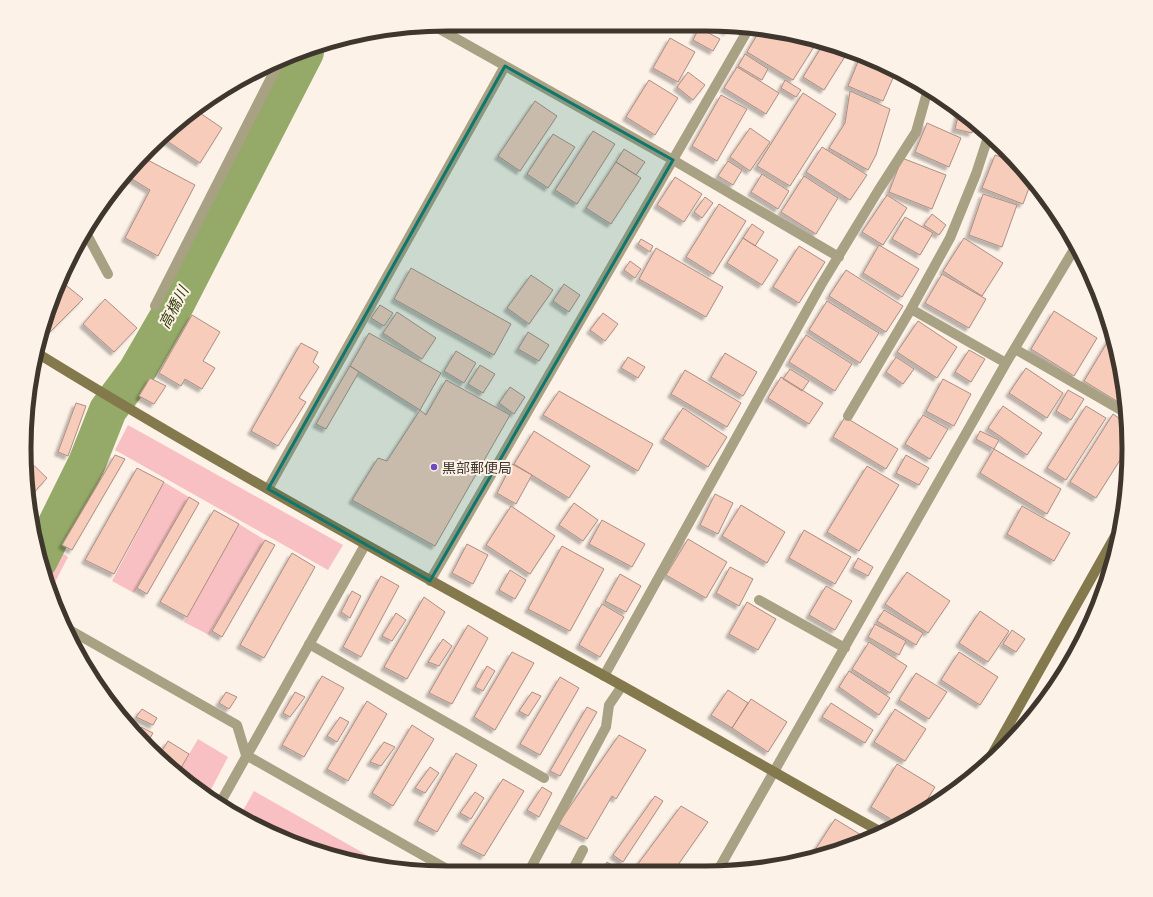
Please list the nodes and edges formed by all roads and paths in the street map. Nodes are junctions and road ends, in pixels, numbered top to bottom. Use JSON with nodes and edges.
{"nodes":[{"id":1,"x":443,"y":31,"type":"edge"},
{"id":2,"x":746,"y":34,"type":"edge"},
{"id":3,"x":505,"y":66,"type":"junction"},
{"id":4,"x":275,"y":69,"type":"edge"},
{"id":5,"x":926,"y":95,"type":"edge"},
{"id":6,"x":987,"y":141,"type":"edge"},
{"id":7,"x":673,"y":160,"type":"junction"},
{"id":8,"x":88,"y":238,"type":"edge"},
{"id":9,"x":1072,"y":252,"type":"edge"},
{"id":10,"x":839,"y":257,"type":"junction"},
{"id":11,"x":108,"y":274,"type":"dead end"},
{"id":12,"x":155,"y":306,"type":"dead end"},
{"id":13,"x":911,"y":309,"type":"junction"},
{"id":14,"x":1014,"y":349,"type":"junction"},
{"id":15,"x":41,"y":356,"type":"edge"},
{"id":16,"x":1006,"y":363,"type":"junction"},
{"id":17,"x":1120,"y":409,"type":"edge"},
{"id":18,"x":848,"y":416,"type":"dead end"},
{"id":19,"x":268,"y":489,"type":"junction"},
{"id":20,"x":364,"y":544,"type":"junction"},
{"id":21,"x":1111,"y":544,"type":"edge"},
{"id":22,"x":430,"y":580,"type":"junction"},
{"id":23,"x":759,"y":600,"type":"dead end"},
{"id":24,"x":74,"y":632,"type":"edge"},
{"id":25,"x":309,"y":644,"type":"junction"},
{"id":26,"x":845,"y":648,"type":"junction"},
{"id":27,"x":604,"y":676,"type":"junction"},
{"id":28,"x":622,"y":686,"type":"junction"},
{"id":29,"x":996,"y":748,"type":"edge"},
{"id":30,"x":246,"y":755,"type":"junction"},
{"id":31,"x":774,"y":773,"type":"junction"},
{"id":32,"x":544,"y":778,"type":"dead end"},
{"id":33,"x":222,"y":799,"type":"edge"},
{"id":34,"x":875,"y":829,"type":"edge"},
{"id":35,"x":583,"y":850,"type":"dead end"},
{"id":36,"x":721,"y":865,"type":"edge"},
{"id":37,"x":441,"y":866,"type":"edge"},
{"id":38,"x":532,"y":866,"type":"edge"},
{"id":39,"x":575,"y":866,"type":"edge"}],
"edges":[{"from":1,"to":3,"type":"street"},
{"from":2,"to":7,"type":"street"},
{"from":3,"to":7,"type":"street"},
{"from":3,"to":19,"type":"street"},
{"from":4,"to":12,"type":"street"},
{"from":5,"to":10,"type":"street"},
{"from":6,"to":13,"type":"street"},
{"from":7,"to":10,"type":"street"},
{"from":7,"to":22,"type":"street"},
{"from":8,"to":11,"type":"street"},
{"from":9,"to":14,"type":"street"},
{"from":10,"to":27,"type":"street"},
{"from":13,"to":16,"type":"street"},
{"from":13,"to":18,"type":"street"},
{"from":14,"to":16,"type":"street"},
{"from":14,"to":17,"type":"street"},
{"from":15,"to":19,"type":"street"},
{"from":16,"to":26,"type":"street"},
{"from":19,"to":20,"type":"street"},
{"from":20,"to":22,"type":"street"},
{"from":20,"to":25,"type":"street"},
{"from":21,"to":29,"type":"street"},
{"from":22,"to":27,"type":"street"},
{"from":23,"to":26,"type":"street"},
{"from":24,"to":30,"type":"street"},
{"from":25,"to":30,"type":"street"},
{"from":25,"to":32,"type":"street"},
{"from":26,"to":31,"type":"street"},
{"from":27,"to":28,"type":"street"},
{"from":28,"to":31,"type":"street"},
{"from":28,"to":38,"type":"street"},
{"from":30,"to":33,"type":"street"},
{"from":30,"to":37,"type":"street"},
{"from":31,"to":34,"type":"street"},
{"from":31,"to":36,"type":"street"},
{"from":35,"to":39,"type":"street"}]}
